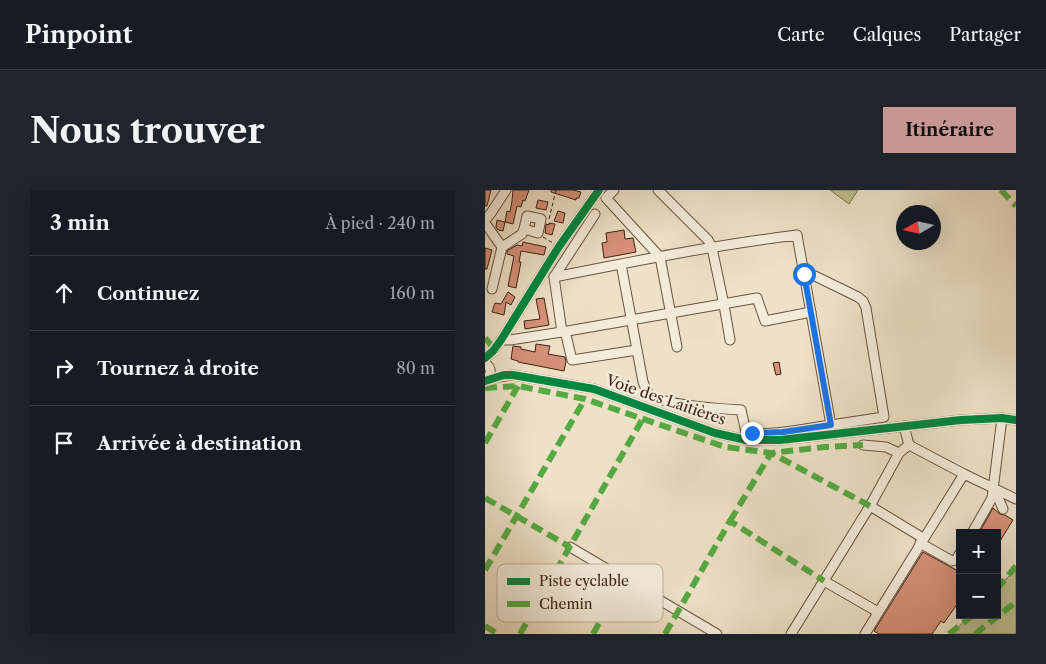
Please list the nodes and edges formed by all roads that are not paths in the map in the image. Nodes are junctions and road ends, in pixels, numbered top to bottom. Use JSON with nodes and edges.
{"nodes":[{"id":1,"x":506,"y":190,"type":"edge"},
{"id":2,"x":599,"y":190,"type":"edge"},
{"id":3,"x":614,"y":190,"type":"edge"},
{"id":4,"x":658,"y":190,"type":"edge"},
{"id":5,"x":595,"y":214,"type":"dead end"},
{"id":6,"x":485,"y":222,"type":"edge"},
{"id":7,"x":524,"y":229,"type":"junction"},
{"id":8,"x":501,"y":247,"type":"junction"},
{"id":9,"x":712,"y":248,"type":"junction"},
{"id":10,"x":660,"y":257,"type":"junction"},
{"id":11,"x":621,"y":264,"type":"junction"},
{"id":12,"x":804,"y":274,"type":"junction"},
{"id":13,"x":554,"y":277,"type":"junction"},
{"id":14,"x":492,"y":289,"type":"dead end"},
{"id":15,"x":725,"y":305,"type":"junction"},
{"id":16,"x":811,"y":312,"type":"junction"},
{"id":17,"x":671,"y":314,"type":"junction"},
{"id":18,"x":632,"y":320,"type":"junction"},
{"id":19,"x":564,"y":331,"type":"junction"},
{"id":20,"x":501,"y":340,"type":"junction"},
{"id":21,"x":730,"y":340,"type":"dead end"},
{"id":22,"x":677,"y":347,"type":"dead end"},
{"id":23,"x":637,"y":350,"type":"junction"},
{"id":24,"x":487,"y":364,"type":"edge"},
{"id":25,"x":504,"y":375,"type":"junction"},
{"id":26,"x":486,"y":380,"type":"edge"},
{"id":27,"x":1002,"y":418,"type":"junction"},
{"id":28,"x":1016,"y":420,"type":"edge"},
{"id":29,"x":831,"y":425,"type":"junction"},
{"id":30,"x":904,"y":426,"type":"junction"},
{"id":31,"x":863,"y":445,"type":"dead end"},
{"id":32,"x":909,"y":445,"type":"junction"},
{"id":33,"x":899,"y":453,"type":"junction"},
{"id":34,"x":964,"y":474,"type":"junction"},
{"id":35,"x":994,"y":488,"type":"junction"},
{"id":36,"x":1016,"y":499,"type":"edge"},
{"id":37,"x":870,"y":506,"type":"junction"},
{"id":38,"x":1003,"y":509,"type":"dead end"},
{"id":39,"x":974,"y":529,"type":"edge"},
{"id":40,"x":922,"y":540,"type":"junction"},
{"id":41,"x":570,"y":547,"type":"dead end"},
{"id":42,"x":956,"y":560,"type":"edge"},
{"id":43,"x":599,"y":564,"type":"edge"},
{"id":44,"x":824,"y":581,"type":"junction"},
{"id":45,"x":663,"y":602,"type":"edge"},
{"id":46,"x":878,"y":612,"type":"junction"},
{"id":47,"x":717,"y":634,"type":"edge"},
{"id":48,"x":791,"y":634,"type":"edge"},
{"id":49,"x":866,"y":634,"type":"edge"}],
"edges":[{"from":1,"to":6,"type":"street"},
{"from":2,"to":20,"type":"street"},
{"from":3,"to":10,"type":"street"},
{"from":4,"to":9,"type":"street"},
{"from":5,"to":13,"type":"street"},
{"from":6,"to":8,"type":"street"},
{"from":7,"to":7,"type":"street"},
{"from":7,"to":8,"type":"street"},
{"from":8,"to":14,"type":"street"},
{"from":9,"to":10,"type":"street"},
{"from":9,"to":12,"type":"street"},
{"from":9,"to":15,"type":"street"},
{"from":10,"to":11,"type":"street"},
{"from":10,"to":17,"type":"street"},
{"from":11,"to":13,"type":"street"},
{"from":11,"to":18,"type":"street"},
{"from":12,"to":16,"type":"street"},
{"from":12,"to":29,"type":"street"},
{"from":13,"to":19,"type":"street"},
{"from":15,"to":16,"type":"street"},
{"from":15,"to":17,"type":"street"},
{"from":15,"to":21,"type":"street"},
{"from":16,"to":29,"type":"street"},
{"from":17,"to":18,"type":"street"},
{"from":17,"to":22,"type":"street"},
{"from":18,"to":19,"type":"street"},
{"from":18,"to":23,"type":"street"},
{"from":19,"to":20,"type":"street"},
{"from":19,"to":23,"type":"street"},
{"from":20,"to":24,"type":"street"},
{"from":23,"to":29,"type":"street"},
{"from":24,"to":25,"type":"street","name":"Voie des Laitières"},
{"from":24,"to":26,"type":"street"},
{"from":25,"to":26,"type":"street","name":"Voie des Laitières"},
{"from":25,"to":30,"type":"street","name":"Voie des Laitières"},
{"from":27,"to":28,"type":"street","name":"Voie des Laitières"},
{"from":27,"to":30,"type":"street","name":"Voie des Laitières"},
{"from":27,"to":35,"type":"street"},
{"from":30,"to":32,"type":"street"},
{"from":31,"to":33,"type":"street"},
{"from":32,"to":33,"type":"street"},
{"from":32,"to":34,"type":"street"},
{"from":33,"to":37,"type":"street"},
{"from":34,"to":35,"type":"street"},
{"from":34,"to":40,"type":"street"},
{"from":35,"to":36,"type":"street"},
{"from":35,"to":38,"type":"street"},
{"from":35,"to":39,"type":"street"},
{"from":37,"to":40,"type":"street"},
{"from":37,"to":44,"type":"street"},
{"from":40,"to":42,"type":"street"},
{"from":40,"to":46,"type":"street"},
{"from":41,"to":43,"type":"street"},
{"from":44,"to":46,"type":"street"},
{"from":44,"to":48,"type":"street"},
{"from":45,"to":47,"type":"street"},
{"from":46,"to":49,"type":"street"}]}
